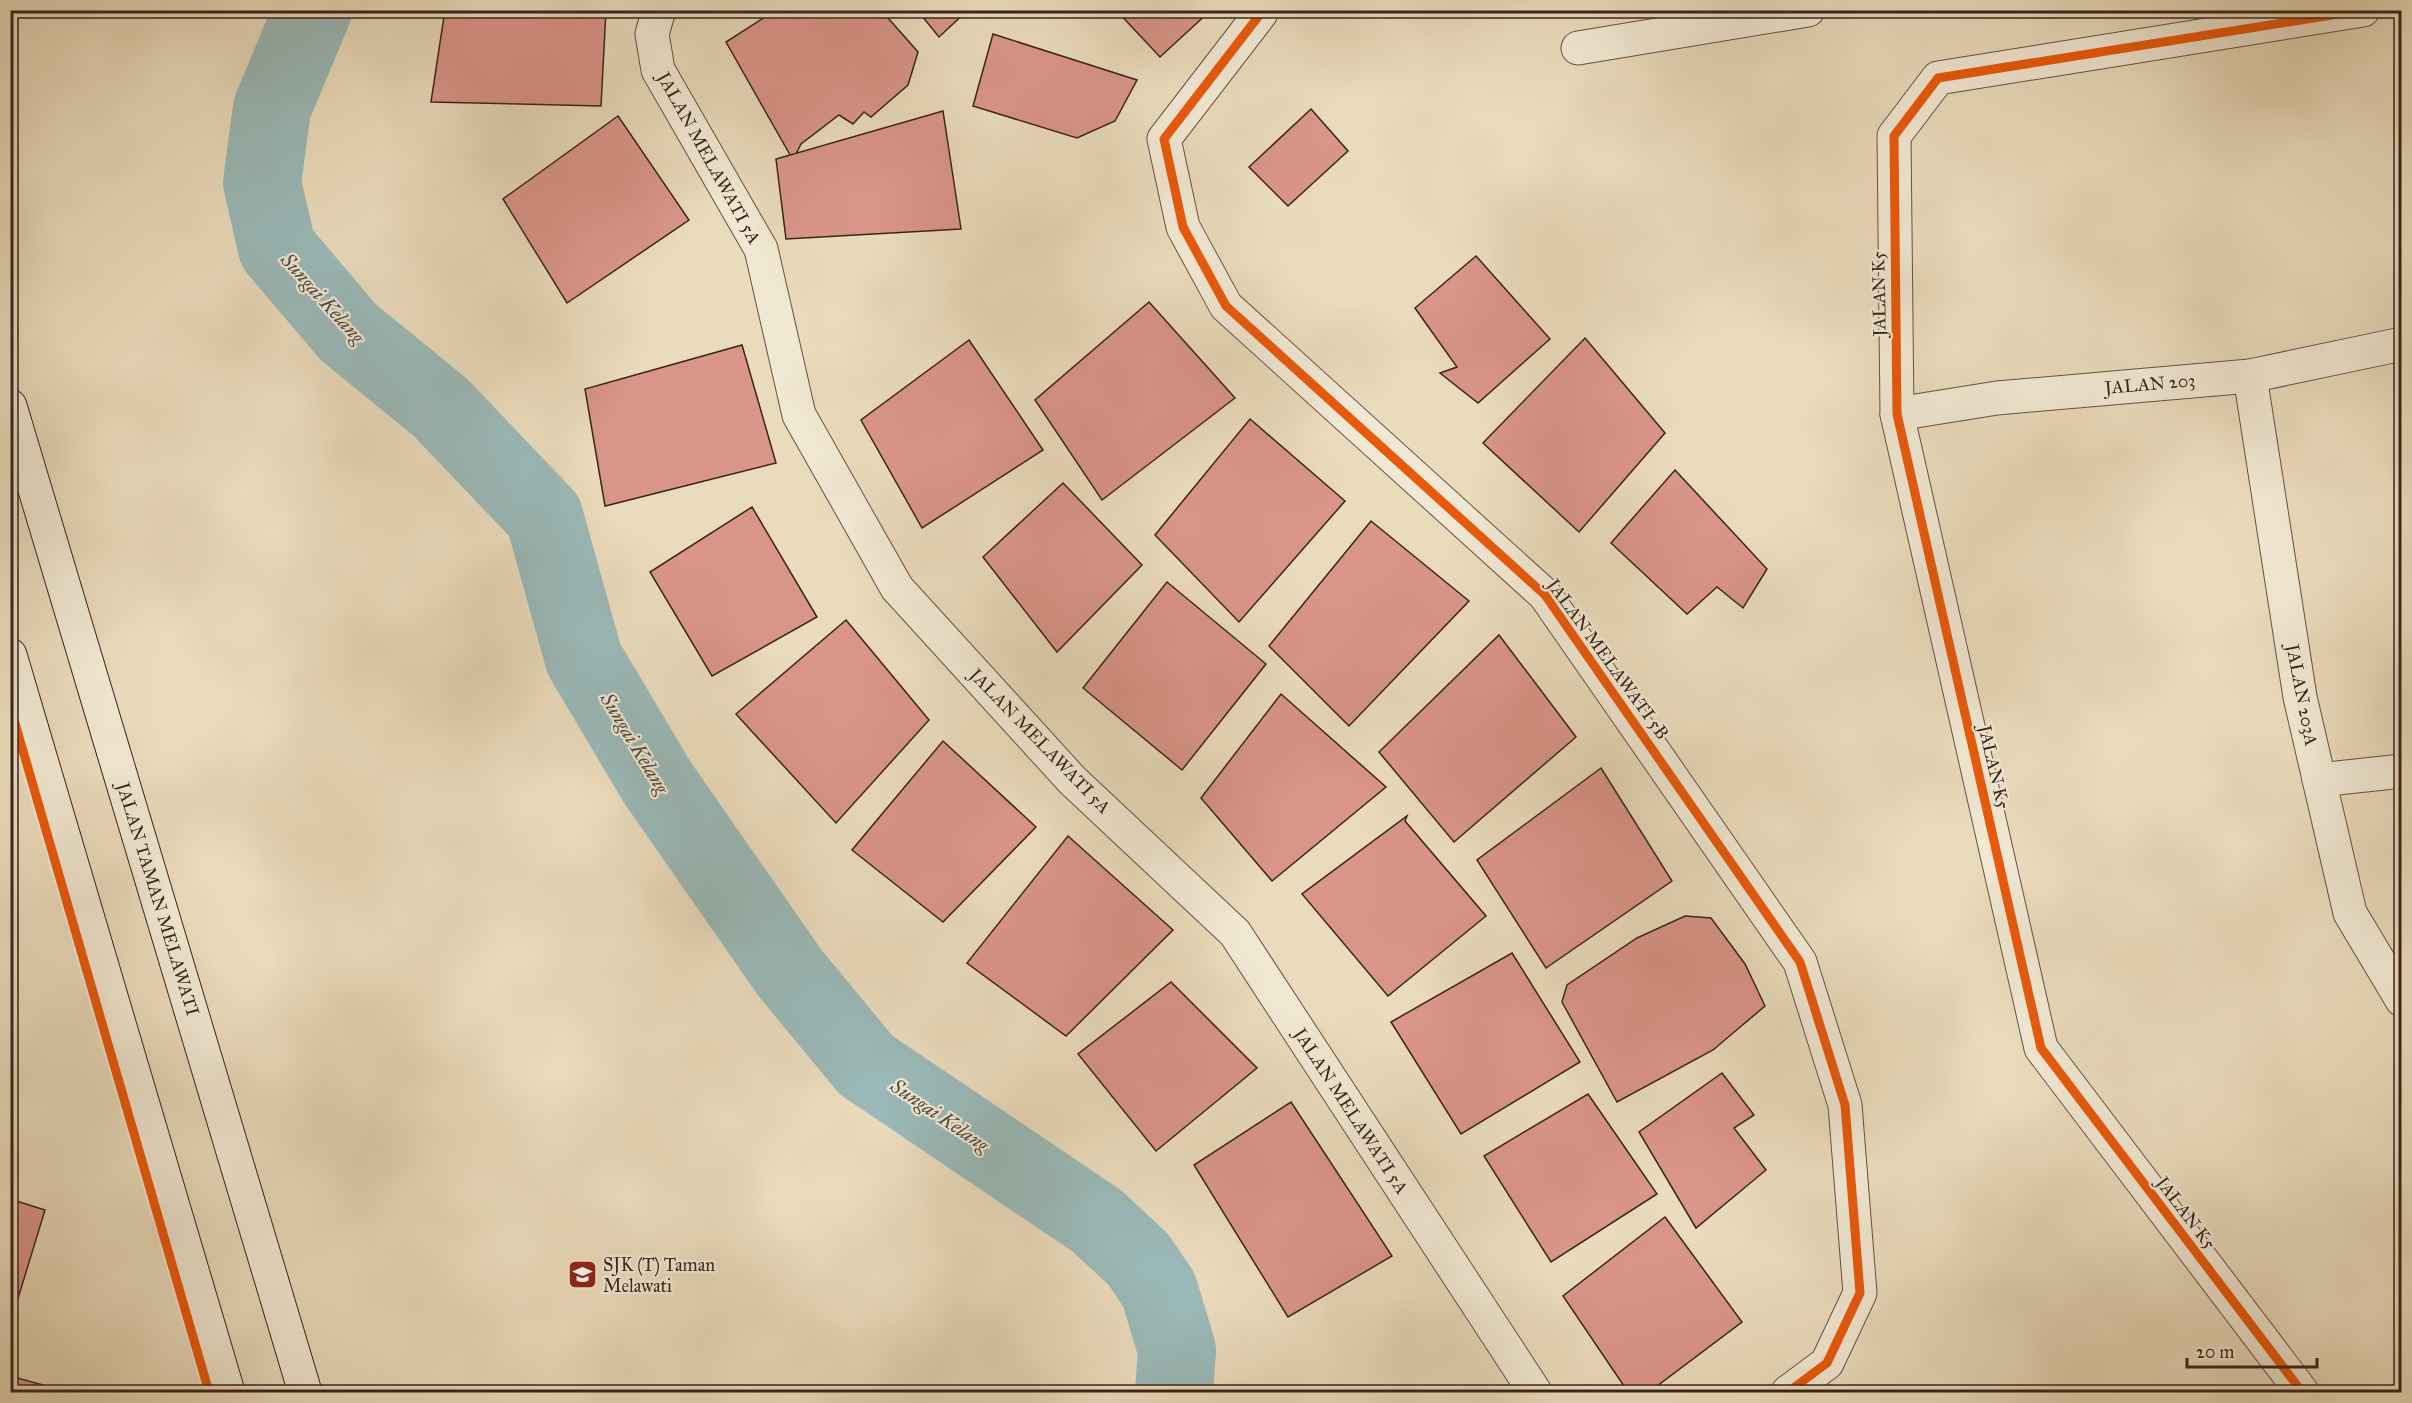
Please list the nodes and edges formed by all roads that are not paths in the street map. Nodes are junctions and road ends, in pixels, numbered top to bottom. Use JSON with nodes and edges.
{"nodes":[{"id":1,"x":1808,"y":10,"type":"edge"},
{"id":2,"x":2363,"y":10,"type":"edge"},
{"id":3,"x":1261,"y":13,"type":"dead end"},
{"id":4,"x":655,"y":22,"type":"edge"},
{"id":5,"x":1578,"y":48,"type":"dead end"},
{"id":6,"x":2402,"y":344,"type":"edge"},
{"id":7,"x":2250,"y":376,"type":"junction"},
{"id":8,"x":10,"y":406,"type":"edge"},
{"id":9,"x":1897,"y":414,"type":"junction"},
{"id":10,"x":10,"y":655,"type":"edge"},
{"id":11,"x":2402,"y":771,"type":"edge"},
{"id":12,"x":2319,"y":780,"type":"junction"},
{"id":13,"x":2402,"y":1000,"type":"edge"},
{"id":14,"x":228,"y":1392,"type":"edge"},
{"id":15,"x":305,"y":1392,"type":"edge"},
{"id":16,"x":1535,"y":1392,"type":"edge"},
{"id":17,"x":1788,"y":1392,"type":"edge"},
{"id":18,"x":2302,"y":1392,"type":"edge"}],
"edges":[{"from":1,"to":5,"type":"street"},
{"from":2,"to":9,"type":"street","name":"JALAN K5"},
{"from":3,"to":17,"type":"street","name":"JALAN MELAWATI 5B"},
{"from":4,"to":16,"type":"street","name":"JALAN MELAWATI 5A"},
{"from":6,"to":7,"type":"street","name":"JALAN 203"},
{"from":7,"to":9,"type":"street","name":"JALAN 203"},
{"from":7,"to":12,"type":"street","name":"JALAN 203A"},
{"from":8,"to":15,"type":"street","name":"JALAN TAMAN MELAWATI"},
{"from":9,"to":18,"type":"street","name":"JALAN K5"},
{"from":10,"to":14,"type":"street"},
{"from":11,"to":12,"type":"street"},
{"from":12,"to":13,"type":"street","name":"JALAN 203A"}]}
